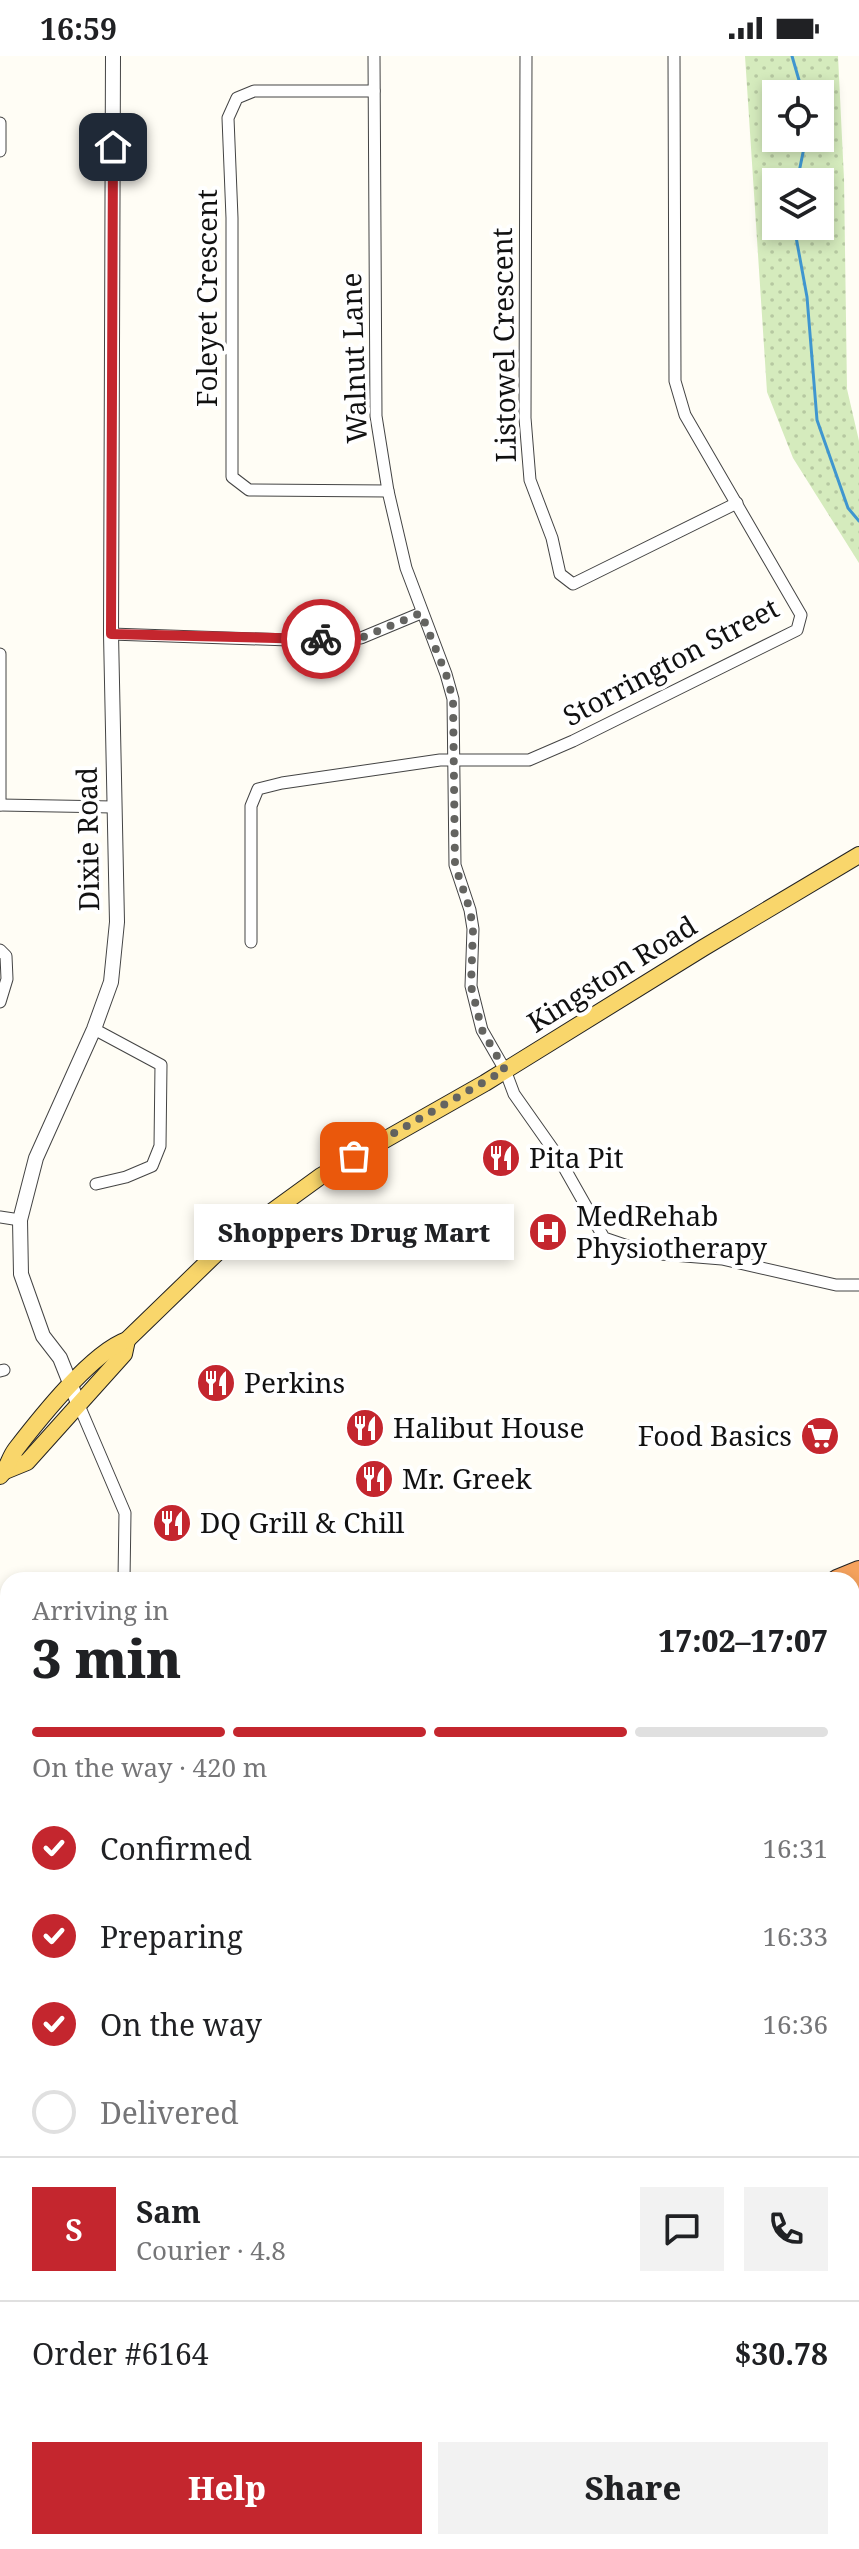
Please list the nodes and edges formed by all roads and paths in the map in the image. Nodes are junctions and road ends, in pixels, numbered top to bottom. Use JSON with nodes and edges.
{"nodes":[{"id":1,"x":113,"y":56,"type":"edge"},
{"id":2,"x":374,"y":56,"type":"edge"},
{"id":3,"x":526,"y":56,"type":"edge"},
{"id":4,"x":674,"y":56,"type":"edge"},
{"id":5,"x":374,"y":91,"type":"junction"},
{"id":6,"x":0,"y":123,"type":"edge"},
{"id":7,"x":0,"y":151,"type":"edge"},
{"id":8,"x":388,"y":491,"type":"junction"},
{"id":9,"x":737,"y":503,"type":"junction"},
{"id":10,"x":421,"y":613,"type":"junction"},
{"id":11,"x":111,"y":634,"type":"junction"},
{"id":12,"x":0,"y":654,"type":"edge"},
{"id":13,"x":0,"y":668,"type":"edge"},
{"id":14,"x":455,"y":760,"type":"junction"},
{"id":15,"x":0,"y":805,"type":"edge"},
{"id":16,"x":113,"y":807,"type":"junction"},
{"id":17,"x":859,"y":855,"type":"edge"},
{"id":18,"x":251,"y":942,"type":"dead end"},
{"id":19,"x":0,"y":950,"type":"edge"},
{"id":20,"x":0,"y":1002,"type":"edge"},
{"id":21,"x":94,"y":1029,"type":"junction"},
{"id":22,"x":505,"y":1070,"type":"junction"},
{"id":23,"x":96,"y":1184,"type":"dead end"},
{"id":24,"x":0,"y":1217,"type":"edge"},
{"id":25,"x":20,"y":1220,"type":"junction"},
{"id":26,"x":859,"y":1285,"type":"edge"},
{"id":27,"x":127,"y":1340,"type":"junction"},
{"id":28,"x":69,"y":1386,"type":"junction"},
{"id":29,"x":78,"y":1403,"type":"junction"},
{"id":30,"x":2,"y":1474,"type":"edge"},
{"id":31,"x":124,"y":1572,"type":"edge"}],
"edges":[{"from":1,"to":11,"type":"street","name":"Dixie Road"},
{"from":2,"to":5,"type":"street","name":"Walnut Lane"},
{"from":3,"to":9,"type":"street","name":"Listowel Crescent"},
{"from":4,"to":9,"type":"street","name":"Storrington Street"},
{"from":5,"to":8,"type":"street","name":"Walnut Lane"},
{"from":5,"to":8,"type":"street","name":"Foleyet Crescent"},
{"from":6,"to":7,"type":"street"},
{"from":8,"to":10,"type":"street","name":"Walnut Lane"},
{"from":9,"to":14,"type":"street","name":"Storrington Street"},
{"from":10,"to":11,"type":"street"},
{"from":10,"to":14,"type":"street","name":"Walnut Lane"},
{"from":11,"to":16,"type":"street","name":"Dixie Road"},
{"from":12,"to":13,"type":"street"},
{"from":13,"to":15,"type":"street"},
{"from":14,"to":18,"type":"street","name":"Storrington Street"},
{"from":14,"to":22,"type":"street","name":"Walnut Lane"},
{"from":15,"to":16,"type":"street"},
{"from":16,"to":21,"type":"street","name":"Dixie Road"},
{"from":17,"to":22,"type":"main road","name":"Kingston Road"},
{"from":19,"to":20,"type":"street"},
{"from":21,"to":23,"type":"street"},
{"from":21,"to":25,"type":"street","name":"Dixie Road"},
{"from":22,"to":26,"type":"street","name":"Walnut Lane"},
{"from":22,"to":27,"type":"main road","name":"Kingston Road"},
{"from":24,"to":25,"type":"street"},
{"from":25,"to":28,"type":"street","name":"Dixie Road"},
{"from":27,"to":28,"type":"main road","name":"Kingston Road"},
{"from":27,"to":29,"type":"main road","name":"Kingston Road"},
{"from":28,"to":29,"type":"street","name":"Dixie Road"},
{"from":28,"to":30,"type":"main road","name":"Kingston Road"},
{"from":29,"to":30,"type":"main road","name":"Kingston Road"},
{"from":29,"to":31,"type":"street","name":"Dixie Road"}]}
